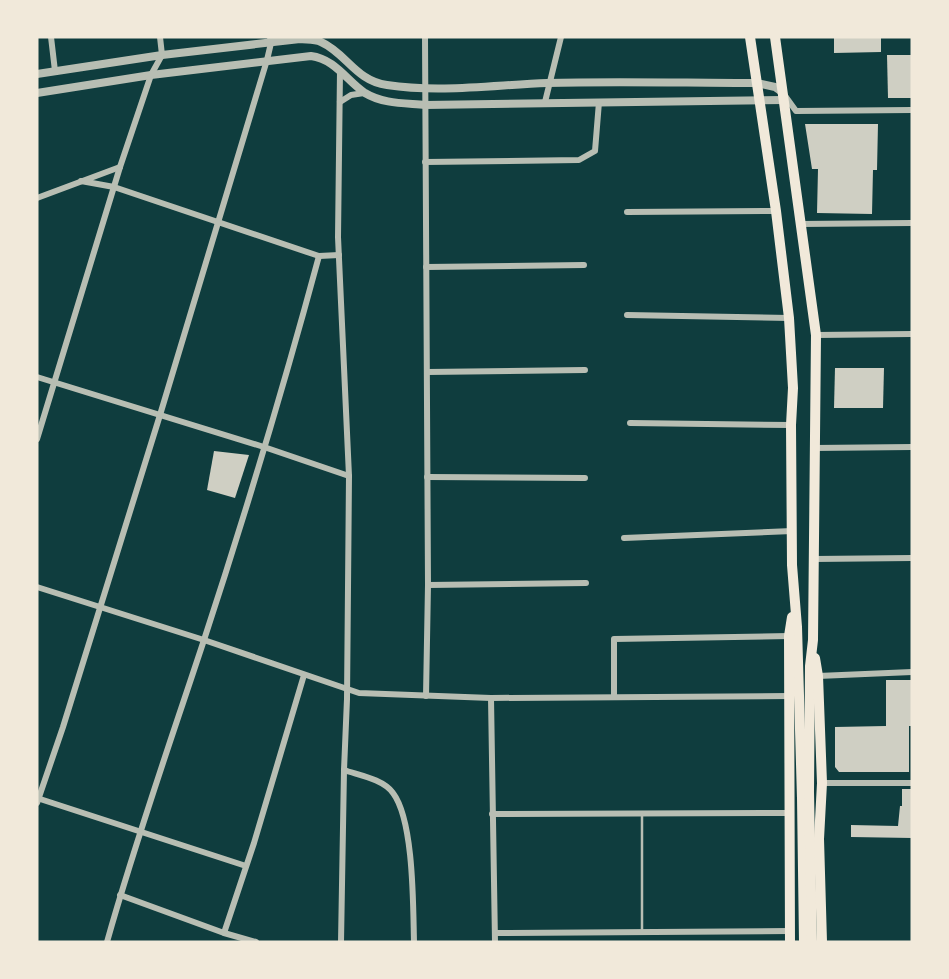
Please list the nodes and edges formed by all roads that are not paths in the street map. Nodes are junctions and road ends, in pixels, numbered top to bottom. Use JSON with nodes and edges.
{"nodes":[{"id":1,"x":51,"y":37,"type":"edge"},
{"id":2,"x":160,"y":37,"type":"edge"},
{"id":3,"x":331,"y":37,"type":"edge"},
{"id":4,"x":425,"y":37,"type":"edge"},
{"id":5,"x":561,"y":37,"type":"edge"},
{"id":6,"x":750,"y":37,"type":"edge"},
{"id":7,"x":775,"y":37,"type":"edge"},
{"id":8,"x":270,"y":40,"type":"edge"},
{"id":9,"x":321,"y":42,"type":"junction"},
{"id":10,"x":162,"y":55,"type":"junction"},
{"id":11,"x":267,"y":60,"type":"junction"},
{"id":12,"x":55,"y":71,"type":"junction"},
{"id":13,"x":340,"y":71,"type":"junction"},
{"id":14,"x":37,"y":74,"type":"edge"},
{"id":15,"x":151,"y":75,"type":"junction"},
{"id":16,"x":550,"y":83,"type":"junction"},
{"id":17,"x":757,"y":83,"type":"junction"},
{"id":18,"x":426,"y":88,"type":"junction"},
{"id":19,"x":37,"y":93,"type":"edge"},
{"id":20,"x":366,"y":93,"type":"junction"},
{"id":21,"x":782,"y":96,"type":"junction"},
{"id":22,"x":759,"y":100,"type":"junction"},
{"id":23,"x":340,"y":102,"type":"junction"},
{"id":24,"x":545,"y":102,"type":"junction"},
{"id":25,"x":599,"y":103,"type":"junction"},
{"id":26,"x":425,"y":104,"type":"junction"},
{"id":27,"x":912,"y":110,"type":"edge"},
{"id":28,"x":425,"y":162,"type":"junction"},
{"id":29,"x":120,"y":167,"type":"junction"},
{"id":30,"x":81,"y":181,"type":"junction"},
{"id":31,"x":114,"y":187,"type":"junction"},
{"id":32,"x":37,"y":198,"type":"edge"},
{"id":33,"x":776,"y":211,"type":"junction"},
{"id":34,"x":627,"y":212,"type":"dead end"},
{"id":35,"x":219,"y":222,"type":"junction"},
{"id":36,"x":912,"y":223,"type":"edge"},
{"id":37,"x":800,"y":224,"type":"junction"},
{"id":38,"x":319,"y":256,"type":"junction"},
{"id":39,"x":339,"y":256,"type":"junction"},
{"id":40,"x":584,"y":265,"type":"dead end"},
{"id":41,"x":426,"y":267,"type":"junction"},
{"id":42,"x":627,"y":315,"type":"dead end"},
{"id":43,"x":789,"y":318,"type":"junction"},
{"id":44,"x":912,"y":334,"type":"edge"},
{"id":45,"x":816,"y":335,"type":"junction"},
{"id":46,"x":585,"y":370,"type":"dead end"},
{"id":47,"x":427,"y":372,"type":"junction"},
{"id":48,"x":37,"y":377,"type":"edge"},
{"id":49,"x":55,"y":382,"type":"junction"},
{"id":50,"x":160,"y":415,"type":"junction"},
{"id":51,"x":631,"y":423,"type":"dead end"},
{"id":52,"x":791,"y":425,"type":"junction"},
{"id":53,"x":37,"y":439,"type":"edge"},
{"id":54,"x":264,"y":447,"type":"junction"},
{"id":55,"x":912,"y":447,"type":"edge"},
{"id":56,"x":814,"y":448,"type":"junction"},
{"id":57,"x":349,"y":476,"type":"junction"},
{"id":58,"x":427,"y":477,"type":"junction"},
{"id":59,"x":585,"y":478,"type":"dead end"},
{"id":60,"x":792,"y":531,"type":"junction"},
{"id":61,"x":624,"y":538,"type":"dead end"},
{"id":62,"x":912,"y":558,"type":"edge"},
{"id":63,"x":814,"y":559,"type":"junction"},
{"id":64,"x":586,"y":583,"type":"dead end"},
{"id":65,"x":428,"y":584,"type":"junction"},
{"id":66,"x":37,"y":587,"type":"edge"},
{"id":67,"x":794,"y":599,"type":"junction"},
{"id":68,"x":100,"y":606,"type":"junction"},
{"id":69,"x":789,"y":636,"type":"junction"},
{"id":70,"x":204,"y":640,"type":"junction"},
{"id":71,"x":813,"y":640,"type":"junction"},
{"id":72,"x":912,"y":672,"type":"edge"},
{"id":73,"x":304,"y":675,"type":"junction"},
{"id":74,"x":818,"y":676,"type":"junction"},
{"id":75,"x":347,"y":689,"type":"junction"},
{"id":76,"x":426,"y":696,"type":"junction"},
{"id":77,"x":789,"y":696,"type":"junction"},
{"id":78,"x":614,"y":697,"type":"junction"},
{"id":79,"x":491,"y":698,"type":"junction"},
{"id":80,"x":344,"y":770,"type":"junction"},
{"id":81,"x":822,"y":783,"type":"junction"},
{"id":82,"x":912,"y":783,"type":"edge"},
{"id":83,"x":37,"y":800,"type":"edge"},
{"id":84,"x":789,"y":813,"type":"junction"},
{"id":85,"x":492,"y":814,"type":"junction"},
{"id":86,"x":642,"y":814,"type":"junction"},
{"id":87,"x":141,"y":832,"type":"junction"},
{"id":88,"x":246,"y":866,"type":"junction"},
{"id":89,"x":120,"y":895,"type":"junction"},
{"id":90,"x":224,"y":933,"type":"junction"},
{"id":91,"x":495,"y":933,"type":"junction"},
{"id":92,"x":642,"y":933,"type":"junction"},
{"id":93,"x":698,"y":933,"type":"junction"},
{"id":94,"x":790,"y":937,"type":"edge"},
{"id":95,"x":107,"y":942,"type":"edge"},
{"id":96,"x":256,"y":942,"type":"edge"},
{"id":97,"x":341,"y":942,"type":"edge"},
{"id":98,"x":414,"y":942,"type":"edge"},
{"id":99,"x":495,"y":942,"type":"edge"},
{"id":100,"x":698,"y":942,"type":"edge"},
{"id":101,"x":804,"y":942,"type":"edge"},
{"id":102,"x":812,"y":942,"type":"edge"},
{"id":103,"x":822,"y":942,"type":"edge"}],
"edges":[{"from":1,"to":12,"type":"street"},
{"from":2,"to":10,"type":"street"},
{"from":3,"to":9,"type":"street"},
{"from":4,"to":18,"type":"street"},
{"from":5,"to":16,"type":"street"},
{"from":6,"to":17,"type":"main road"},
{"from":7,"to":21,"type":"main road"},
{"from":8,"to":9,"type":"street"},
{"from":8,"to":10,"type":"street"},
{"from":8,"to":11,"type":"street"},
{"from":9,"to":18,"type":"street"},
{"from":10,"to":12,"type":"street"},
{"from":10,"to":15,"type":"street"},
{"from":11,"to":13,"type":"street"},
{"from":11,"to":15,"type":"street"},
{"from":11,"to":35,"type":"street"},
{"from":12,"to":14,"type":"street"},
{"from":13,"to":20,"type":"street"},
{"from":13,"to":23,"type":"street"},
{"from":15,"to":19,"type":"street"},
{"from":15,"to":29,"type":"street"},
{"from":16,"to":17,"type":"street"},
{"from":16,"to":18,"type":"street"},
{"from":16,"to":24,"type":"street"},
{"from":17,"to":21,"type":"street"},
{"from":17,"to":22,"type":"main road"},
{"from":18,"to":26,"type":"street"},
{"from":20,"to":23,"type":"street"},
{"from":20,"to":26,"type":"street"},
{"from":21,"to":22,"type":"street"},
{"from":21,"to":27,"type":"street"},
{"from":21,"to":37,"type":"main road"},
{"from":22,"to":25,"type":"street"},
{"from":22,"to":33,"type":"main road"},
{"from":23,"to":39,"type":"street"},
{"from":24,"to":25,"type":"street"},
{"from":24,"to":26,"type":"street"},
{"from":25,"to":28,"type":"street"},
{"from":26,"to":28,"type":"street"},
{"from":28,"to":41,"type":"street"},
{"from":29,"to":30,"type":"street"},
{"from":29,"to":31,"type":"street"},
{"from":30,"to":31,"type":"street"},
{"from":30,"to":32,"type":"street"},
{"from":31,"to":35,"type":"street"},
{"from":31,"to":49,"type":"street"},
{"from":33,"to":34,"type":"street"},
{"from":33,"to":43,"type":"main road"},
{"from":35,"to":38,"type":"street"},
{"from":35,"to":50,"type":"street"},
{"from":36,"to":37,"type":"street"},
{"from":37,"to":45,"type":"main road"},
{"from":38,"to":39,"type":"street"},
{"from":38,"to":54,"type":"street"},
{"from":39,"to":57,"type":"street"},
{"from":40,"to":41,"type":"street"},
{"from":41,"to":47,"type":"street"},
{"from":42,"to":43,"type":"street"},
{"from":43,"to":52,"type":"main road"},
{"from":44,"to":45,"type":"street"},
{"from":45,"to":56,"type":"main road"},
{"from":46,"to":47,"type":"street"},
{"from":47,"to":58,"type":"street"},
{"from":48,"to":49,"type":"street"},
{"from":49,"to":50,"type":"street"},
{"from":49,"to":53,"type":"street"},
{"from":50,"to":54,"type":"street"},
{"from":50,"to":68,"type":"street"},
{"from":51,"to":52,"type":"street"},
{"from":52,"to":60,"type":"main road"},
{"from":54,"to":57,"type":"street"},
{"from":54,"to":70,"type":"street"},
{"from":55,"to":56,"type":"street"},
{"from":56,"to":63,"type":"main road"},
{"from":57,"to":75,"type":"street"},
{"from":58,"to":59,"type":"street"},
{"from":58,"to":65,"type":"street"},
{"from":60,"to":61,"type":"street"},
{"from":60,"to":67,"type":"main road"},
{"from":62,"to":63,"type":"street"},
{"from":63,"to":71,"type":"main road"},
{"from":64,"to":65,"type":"street"},
{"from":65,"to":76,"type":"street"},
{"from":66,"to":68,"type":"street"},
{"from":67,"to":69,"type":"main road"},
{"from":67,"to":101,"type":"main road"},
{"from":68,"to":70,"type":"street"},
{"from":68,"to":83,"type":"street"},
{"from":69,"to":77,"type":"main road"},
{"from":69,"to":78,"type":"street"},
{"from":70,"to":73,"type":"street"},
{"from":70,"to":87,"type":"street"},
{"from":71,"to":74,"type":"main road"},
{"from":71,"to":102,"type":"main road"},
{"from":72,"to":74,"type":"street"},
{"from":73,"to":75,"type":"street"},
{"from":73,"to":88,"type":"street"},
{"from":74,"to":81,"type":"main road"},
{"from":75,"to":76,"type":"street"},
{"from":75,"to":80,"type":"street"},
{"from":76,"to":79,"type":"street"},
{"from":77,"to":78,"type":"street"},
{"from":77,"to":84,"type":"main road"},
{"from":78,"to":79,"type":"street"},
{"from":79,"to":85,"type":"street"},
{"from":80,"to":97,"type":"street"},
{"from":80,"to":98,"type":"street"},
{"from":81,"to":82,"type":"street"},
{"from":81,"to":103,"type":"main road"},
{"from":83,"to":87,"type":"street"},
{"from":84,"to":86,"type":"street"},
{"from":84,"to":94,"type":"main road"},
{"from":85,"to":86,"type":"street"},
{"from":85,"to":91,"type":"street"},
{"from":86,"to":92,"type":"lane"},
{"from":87,"to":88,"type":"street"},
{"from":87,"to":89,"type":"street"},
{"from":88,"to":90,"type":"street"},
{"from":89,"to":90,"type":"street"},
{"from":89,"to":95,"type":"street"},
{"from":90,"to":96,"type":"street"},
{"from":91,"to":92,"type":"street"},
{"from":91,"to":99,"type":"street"},
{"from":92,"to":93,"type":"street"},
{"from":93,"to":94,"type":"street"},
{"from":93,"to":100,"type":"street"}]}
